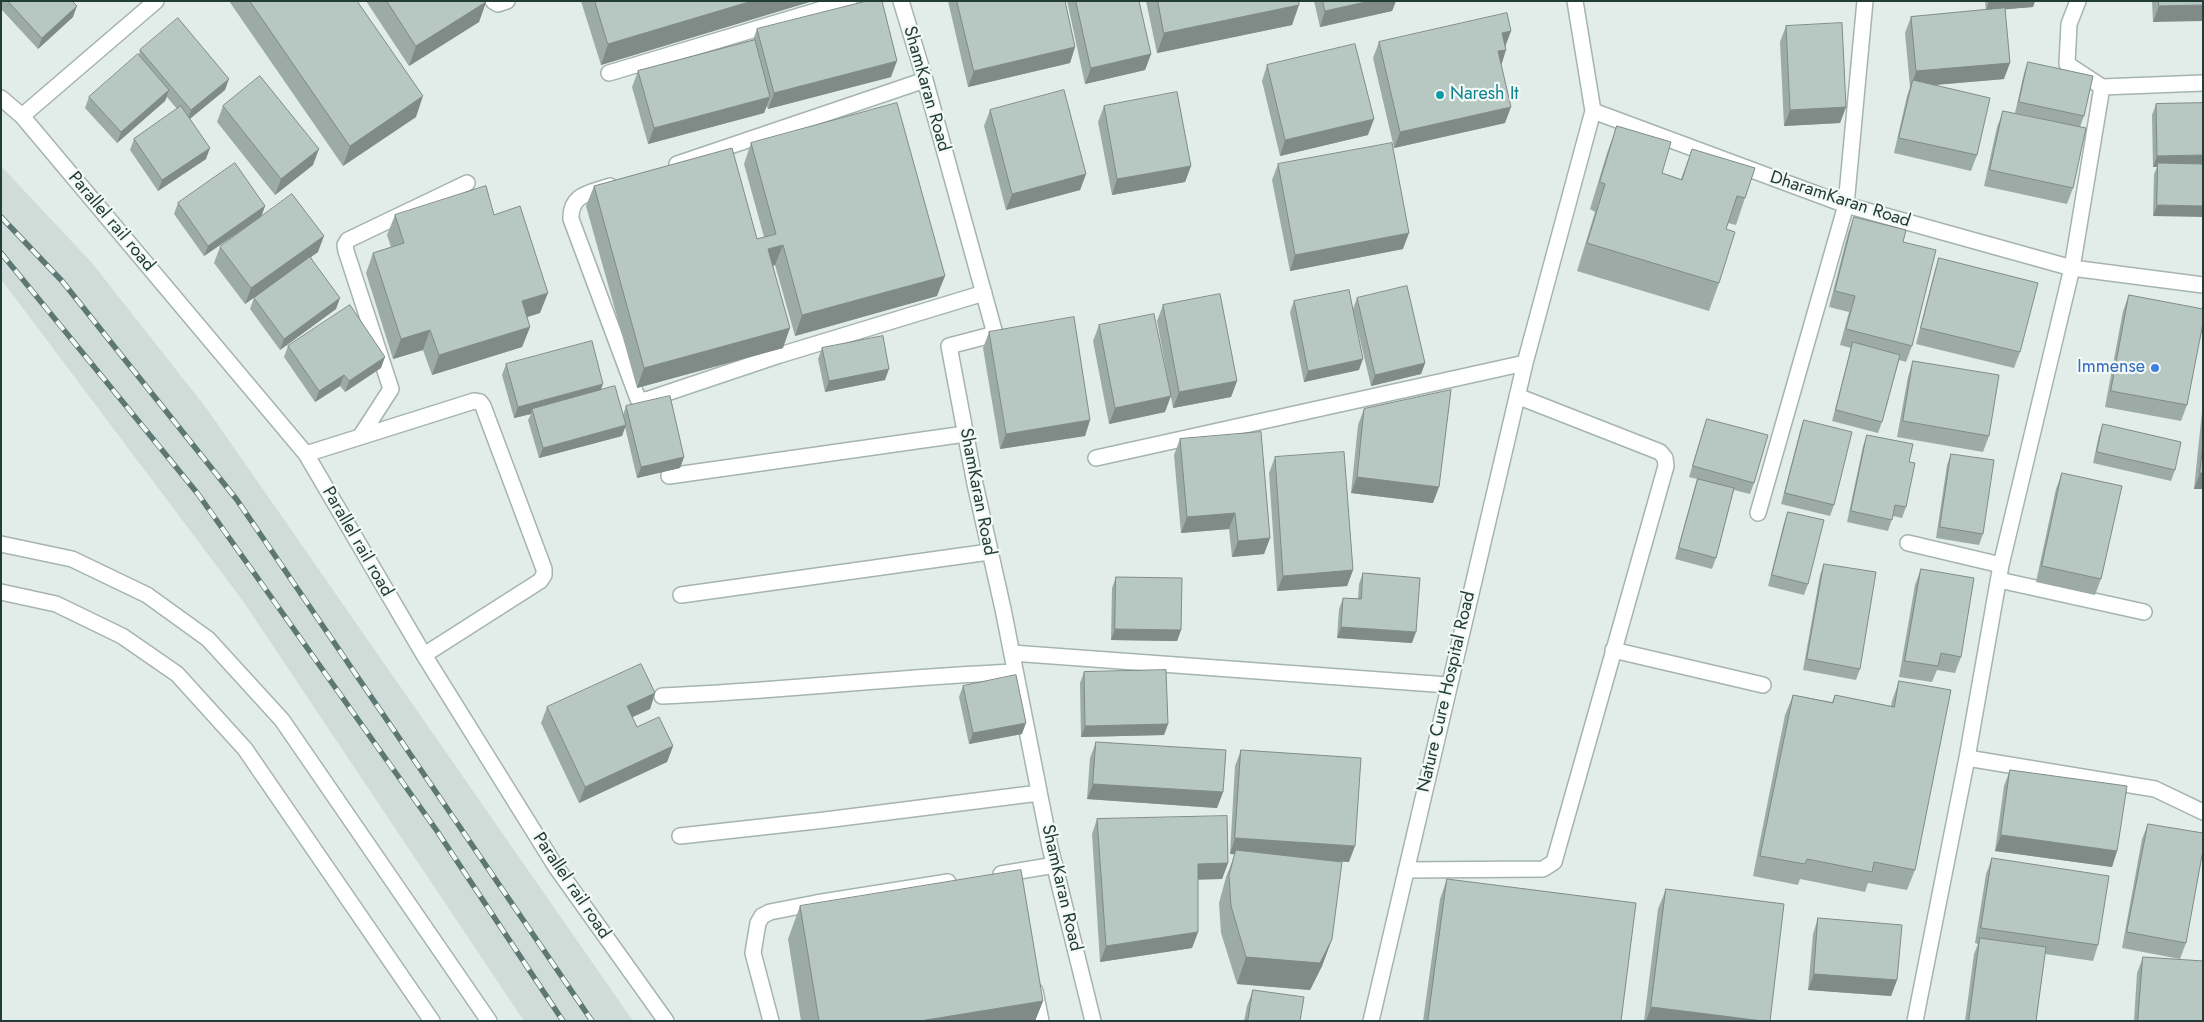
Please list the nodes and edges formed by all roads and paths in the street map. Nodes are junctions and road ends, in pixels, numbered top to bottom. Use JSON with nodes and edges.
{"nodes":[{"id":1,"x":156,"y":1,"type":"edge"},
{"id":2,"x":493,"y":1,"type":"edge"},
{"id":3,"x":507,"y":1,"type":"edge"},
{"id":4,"x":849,"y":1,"type":"edge"},
{"id":5,"x":901,"y":1,"type":"edge"},
{"id":6,"x":1575,"y":1,"type":"edge"},
{"id":7,"x":1865,"y":1,"type":"edge"},
{"id":8,"x":2078,"y":1,"type":"edge"},
{"id":9,"x":609,"y":74,"type":"dead end"},
{"id":10,"x":925,"y":80,"type":"junction"},
{"id":11,"x":2203,"y":82,"type":"edge"},
{"id":12,"x":2102,"y":87,"type":"junction"},
{"id":13,"x":1,"y":98,"type":"edge"},
{"id":14,"x":1593,"y":111,"type":"junction"},
{"id":15,"x":22,"y":116,"type":"junction"},
{"id":16,"x":659,"y":170,"type":"edge"},
{"id":17,"x":622,"y":182,"type":"edge"},
{"id":18,"x":467,"y":183,"type":"dead end"},
{"id":19,"x":1846,"y":205,"type":"junction"},
{"id":20,"x":2072,"y":268,"type":"junction"},
{"id":21,"x":2203,"y":285,"type":"edge"},
{"id":22,"x":984,"y":293,"type":"junction"},
{"id":23,"x":1525,"y":363,"type":"junction"},
{"id":24,"x":1517,"y":396,"type":"junction"},
{"id":25,"x":966,"y":434,"type":"junction"},
{"id":26,"x":360,"y":436,"type":"junction"},
{"id":27,"x":306,"y":454,"type":"junction"},
{"id":28,"x":1096,"y":458,"type":"dead end"},
{"id":29,"x":669,"y":476,"type":"edge"},
{"id":30,"x":1758,"y":513,"type":"dead end"},
{"id":31,"x":1908,"y":543,"type":"dead end"},
{"id":32,"x":1,"y":544,"type":"edge"},
{"id":33,"x":989,"y":552,"type":"junction"},
{"id":34,"x":2001,"y":564,"type":"junction"},
{"id":35,"x":1999,"y":580,"type":"junction"},
{"id":36,"x":1,"y":592,"type":"edge"},
{"id":37,"x":681,"y":595,"type":"dead end"},
{"id":38,"x":2144,"y":612,"type":"dead end"},
{"id":39,"x":1613,"y":650,"type":"junction"},
{"id":40,"x":1012,"y":653,"type":"junction"},
{"id":41,"x":424,"y":654,"type":"junction"},
{"id":42,"x":1015,"y":672,"type":"junction"},
{"id":43,"x":1448,"y":685,"type":"junction"},
{"id":44,"x":1763,"y":685,"type":"dead end"},
{"id":45,"x":662,"y":696,"type":"dead end"},
{"id":46,"x":1968,"y":758,"type":"junction"},
{"id":47,"x":1039,"y":793,"type":"junction"},
{"id":48,"x":2203,"y":812,"type":"edge"},
{"id":49,"x":680,"y":836,"type":"dead end"},
{"id":50,"x":1054,"y":865,"type":"junction"},
{"id":51,"x":1406,"y":870,"type":"junction"},
{"id":52,"x":1012,"y":872,"type":"junction"},
{"id":53,"x":983,"y":876,"type":"edge"},
{"id":54,"x":963,"y":879,"type":"edge"},
{"id":55,"x":1016,"y":890,"type":"edge"},
{"id":56,"x":1032,"y":974,"type":"edge"},
{"id":57,"x":432,"y":1021,"type":"edge"},
{"id":58,"x":489,"y":1021,"type":"edge"},
{"id":59,"x":666,"y":1021,"type":"edge"},
{"id":60,"x":771,"y":1021,"type":"edge"},
{"id":61,"x":1041,"y":1021,"type":"edge"},
{"id":62,"x":1093,"y":1021,"type":"edge"},
{"id":63,"x":1371,"y":1021,"type":"edge"},
{"id":64,"x":1915,"y":1021,"type":"edge"}],
"edges":[{"from":1,"to":15,"type":"street"},
{"from":2,"to":3,"type":"street"},
{"from":4,"to":9,"type":"street"},
{"from":5,"to":10,"type":"street","name":"ShamKaran Road"},
{"from":6,"to":14,"type":"street"},
{"from":7,"to":19,"type":"street"},
{"from":8,"to":12,"type":"street"},
{"from":10,"to":16,"type":"street"},
{"from":10,"to":22,"type":"street","name":"ShamKaran Road"},
{"from":11,"to":12,"type":"street"},
{"from":12,"to":20,"type":"street"},
{"from":13,"to":15,"type":"street","name":"Parallel rail road"},
{"from":14,"to":19,"type":"street","name":"DharamKaran Road"},
{"from":14,"to":23,"type":"street","name":"Nature Cure Hospital Road"},
{"from":15,"to":27,"type":"street","name":"Parallel rail road"},
{"from":17,"to":22,"type":"street"},
{"from":18,"to":26,"type":"street"},
{"from":19,"to":20,"type":"street","name":"DharamKaran Road"},
{"from":19,"to":30,"type":"street"},
{"from":20,"to":21,"type":"street","name":"DharamKaran Road"},
{"from":20,"to":34,"type":"street"},
{"from":22,"to":25,"type":"street","name":"ShamKaran Road"},
{"from":23,"to":24,"type":"street","name":"Nature Cure Hospital Road"},
{"from":23,"to":28,"type":"street"},
{"from":24,"to":39,"type":"street"},
{"from":24,"to":43,"type":"street","name":"Nature Cure Hospital Road"},
{"from":25,"to":29,"type":"street"},
{"from":25,"to":33,"type":"street","name":"ShamKaran Road"},
{"from":26,"to":27,"type":"street"},
{"from":26,"to":41,"type":"street"},
{"from":27,"to":41,"type":"street","name":"Parallel rail road"},
{"from":31,"to":34,"type":"street"},
{"from":32,"to":58,"type":"street"},
{"from":33,"to":37,"type":"street"},
{"from":33,"to":40,"type":"street","name":"ShamKaran Road"},
{"from":34,"to":35,"type":"street"},
{"from":35,"to":38,"type":"street"},
{"from":35,"to":46,"type":"street"},
{"from":36,"to":57,"type":"street"},
{"from":39,"to":44,"type":"street"},
{"from":39,"to":51,"type":"street"},
{"from":40,"to":42,"type":"street","name":"ShamKaran Road"},
{"from":40,"to":43,"type":"street"},
{"from":41,"to":59,"type":"street","name":"Parallel rail road"},
{"from":42,"to":45,"type":"street"},
{"from":42,"to":47,"type":"street","name":"ShamKaran Road"},
{"from":43,"to":51,"type":"street","name":"Nature Cure Hospital Road"},
{"from":46,"to":48,"type":"street"},
{"from":46,"to":64,"type":"street"},
{"from":47,"to":49,"type":"street"},
{"from":47,"to":50,"type":"street","name":"ShamKaran Road"},
{"from":50,"to":52,"type":"street"},
{"from":50,"to":62,"type":"street","name":"ShamKaran Road"},
{"from":51,"to":63,"type":"street","name":"Nature Cure Hospital Road"},
{"from":52,"to":53,"type":"street"},
{"from":52,"to":55,"type":"street"},
{"from":54,"to":60,"type":"street"},
{"from":56,"to":61,"type":"street"}]}
